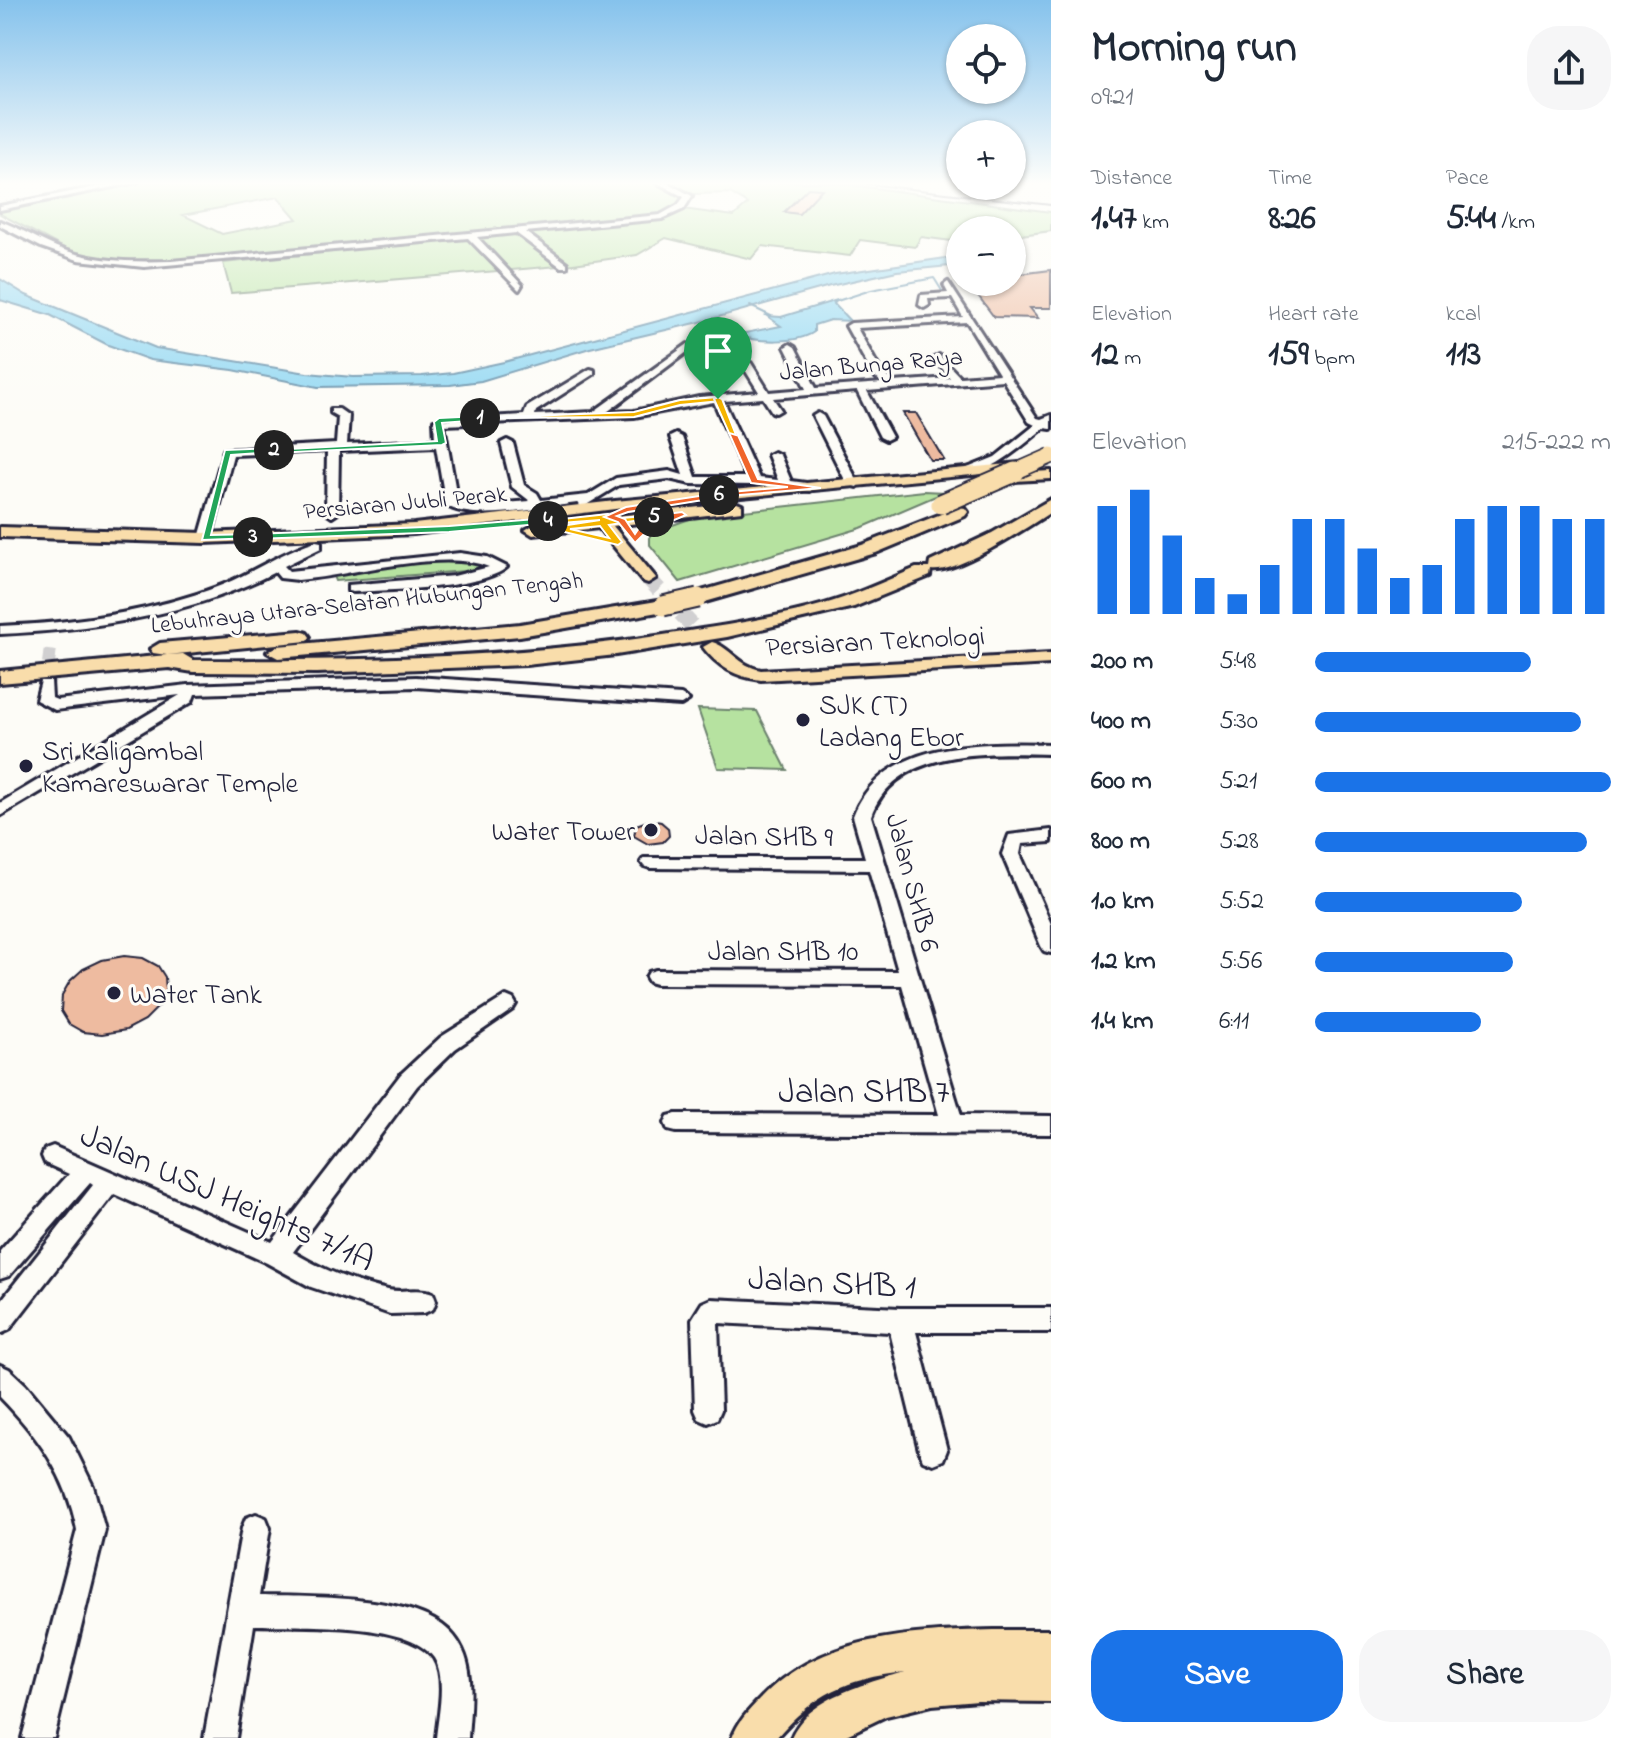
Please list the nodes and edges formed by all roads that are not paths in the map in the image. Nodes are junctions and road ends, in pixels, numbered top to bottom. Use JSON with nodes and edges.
{"nodes":[{"id":1,"x":97,"y":263,"type":"edge"},
{"id":2,"x":177,"y":263,"type":"edge"},
{"id":3,"x":497,"y":263,"type":"edge"},
{"id":4,"x":561,"y":263,"type":"edge"},
{"id":5,"x":564,"y":265,"type":"dead end"},
{"id":6,"x":519,"y":287,"type":"dead end"},
{"id":7,"x":946,"y":295,"type":"edge"},
{"id":8,"x":955,"y":296,"type":"edge"},
{"id":9,"x":924,"y":305,"type":"dead end"},
{"id":10,"x":969,"y":319,"type":"junction"},
{"id":11,"x":688,"y":347,"type":"dead end"},
{"id":12,"x":790,"y":347,"type":"dead end"},
{"id":13,"x":939,"y":358,"type":"dead end"},
{"id":14,"x":747,"y":365,"type":"dead end"},
{"id":15,"x":590,"y":372,"type":"dead end"},
{"id":16,"x":1006,"y":377,"type":"junction"},
{"id":17,"x":956,"y":379,"type":"junction"},
{"id":18,"x":861,"y":384,"type":"junction"},
{"id":19,"x":889,"y":384,"type":"junction"},
{"id":20,"x":812,"y":391,"type":"junction"},
{"id":21,"x":766,"y":395,"type":"junction"},
{"id":22,"x":718,"y":399,"type":"junction"},
{"id":23,"x":482,"y":402,"type":"dead end"},
{"id":24,"x":776,"y":410,"type":"dead end"},
{"id":25,"x":335,"y":411,"type":"dead end"},
{"id":26,"x":596,"y":415,"type":"junction"},
{"id":27,"x":529,"y":416,"type":"junction"},
{"id":28,"x":818,"y":416,"type":"dead end"},
{"id":29,"x":354,"y":417,"type":"dead end"},
{"id":30,"x":482,"y":418,"type":"junction"},
{"id":31,"x":1048,"y":423,"type":"edge"},
{"id":32,"x":349,"y":435,"type":"junction"},
{"id":33,"x":676,"y":437,"type":"dead end"},
{"id":34,"x":886,"y":437,"type":"dead end"},
{"id":35,"x":442,"y":443,"type":"junction"},
{"id":36,"x":507,"y":443,"type":"dead end"},
{"id":37,"x":337,"y":447,"type":"junction"},
{"id":38,"x":774,"y":455,"type":"dead end"},
{"id":39,"x":1051,"y":457,"type":"edge"},
{"id":40,"x":1051,"y":464,"type":"edge"},
{"id":41,"x":966,"y":471,"type":"junction"},
{"id":42,"x":1051,"y":473,"type":"edge"},
{"id":43,"x":691,"y":480,"type":"junction"},
{"id":44,"x":754,"y":481,"type":"junction"},
{"id":45,"x":786,"y":484,"type":"junction"},
{"id":46,"x":853,"y":484,"type":"junction"},
{"id":47,"x":817,"y":488,"type":"junction"},
{"id":48,"x":711,"y":496,"type":"junction"},
{"id":49,"x":590,"y":498,"type":"junction"},
{"id":50,"x":1051,"y":504,"type":"edge"},
{"id":51,"x":950,"y":508,"type":"junction"},
{"id":52,"x":570,"y":510,"type":"junction"},
{"id":53,"x":547,"y":511,"type":"junction"},
{"id":54,"x":332,"y":513,"type":"dead end"},
{"id":55,"x":492,"y":514,"type":"junction"},
{"id":56,"x":682,"y":515,"type":"junction"},
{"id":57,"x":611,"y":520,"type":"junction"},
{"id":58,"x":414,"y":529,"type":"junction"},
{"id":59,"x":0,"y":532,"type":"edge"},
{"id":60,"x":205,"y":538,"type":"junction"},
{"id":61,"x":626,"y":541,"type":"junction"},
{"id":62,"x":0,"y":543,"type":"edge"},
{"id":63,"x":316,"y":545,"type":"junction"},
{"id":64,"x":276,"y":565,"type":"junction"},
{"id":65,"x":353,"y":588,"type":"dead end"},
{"id":66,"x":657,"y":588,"type":"junction"},
{"id":67,"x":53,"y":627,"type":"junction"},
{"id":68,"x":0,"y":630,"type":"edge"},
{"id":69,"x":51,"y":644,"type":"tunnel mouth"},
{"id":70,"x":1051,"y":648,"type":"edge"},
{"id":71,"x":1051,"y":659,"type":"edge"},
{"id":72,"x":167,"y":661,"type":"junction"},
{"id":73,"x":0,"y":664,"type":"edge"},
{"id":74,"x":0,"y":677,"type":"edge"},
{"id":75,"x":46,"y":684,"type":"dead end"},
{"id":76,"x":188,"y":690,"type":"junction"},
{"id":77,"x":681,"y":700,"type":"dead end"},
{"id":78,"x":1051,"y":749,"type":"edge"},
{"id":79,"x":0,"y":810,"type":"edge"},
{"id":80,"x":1051,"y":836,"type":"edge"},
{"id":81,"x":650,"y":862,"type":"dead end"},
{"id":82,"x":878,"y":864,"type":"junction"},
{"id":83,"x":1051,"y":946,"type":"edge"},
{"id":84,"x":656,"y":977,"type":"dead end"},
{"id":85,"x":911,"y":978,"type":"junction"},
{"id":86,"x":506,"y":1004,"type":"dead end"},
{"id":87,"x":676,"y":1123,"type":"dead end"},
{"id":88,"x":953,"y":1125,"type":"junction"},
{"id":89,"x":1051,"y":1125,"type":"edge"},
{"id":90,"x":53,"y":1156,"type":"dead end"},
{"id":91,"x":87,"y":1170,"type":"junction"},
{"id":92,"x":110,"y":1181,"type":"junction"},
{"id":93,"x":276,"y":1255,"type":"junction"},
{"id":94,"x":0,"y":1268,"type":"edge"},
{"id":95,"x":424,"y":1301,"type":"dead end"},
{"id":96,"x":900,"y":1320,"type":"junction"},
{"id":97,"x":1051,"y":1320,"type":"edge"},
{"id":98,"x":0,"y":1322,"type":"edge"},
{"id":99,"x":0,"y":1378,"type":"edge"},
{"id":100,"x":708,"y":1410,"type":"dead end"},
{"id":101,"x":933,"y":1450,"type":"dead end"},
{"id":102,"x":256,"y":1528,"type":"dead end"},
{"id":103,"x":241,"y":1610,"type":"junction"},
{"id":104,"x":1051,"y":1649,"type":"edge"},
{"id":105,"x":1051,"y":1683,"type":"edge"},
{"id":106,"x":38,"y":1738,"type":"edge"},
{"id":107,"x":220,"y":1738,"type":"edge"},
{"id":108,"x":452,"y":1738,"type":"edge"},
{"id":109,"x":751,"y":1738,"type":"edge"},
{"id":110,"x":810,"y":1738,"type":"edge"}],
"edges":[{"from":1,"to":2,"type":"street"},
{"from":3,"to":6,"type":"street"},
{"from":4,"to":5,"type":"street"},
{"from":7,"to":9,"type":"street"},
{"from":8,"to":10,"type":"street"},
{"from":10,"to":16,"type":"street"},
{"from":10,"to":19,"type":"street"},
{"from":11,"to":26,"type":"street"},
{"from":12,"to":20,"type":"street"},
{"from":13,"to":17,"type":"street"},
{"from":14,"to":21,"type":"street"},
{"from":15,"to":27,"type":"street"},
{"from":16,"to":17,"type":"street","name":"Jalan Bunga Raya"},
{"from":16,"to":31,"type":"street"},
{"from":17,"to":19,"type":"street","name":"Jalan Bunga Raya"},
{"from":18,"to":19,"type":"street","name":"Jalan Bunga Raya"},
{"from":18,"to":20,"type":"street","name":"Jalan Bunga Raya"},
{"from":18,"to":34,"type":"street"},
{"from":20,"to":21,"type":"street","name":"Jalan Bunga Raya"},
{"from":21,"to":22,"type":"street","name":"Jalan Bunga Raya"},
{"from":21,"to":24,"type":"street"},
{"from":22,"to":26,"type":"street","name":"Jalan Bunga Raya"},
{"from":22,"to":44,"type":"street"},
{"from":23,"to":30,"type":"street"},
{"from":25,"to":32,"type":"street"},
{"from":26,"to":27,"type":"street","name":"Jalan Bunga Raya"},
{"from":27,"to":30,"type":"street","name":"Jalan Bunga Raya"},
{"from":28,"to":46,"type":"street"},
{"from":29,"to":32,"type":"street"},
{"from":30,"to":35,"type":"street","name":"Jalan Bunga Raya"},
{"from":31,"to":39,"type":"street"},
{"from":31,"to":41,"type":"street"},
{"from":32,"to":37,"type":"street"},
{"from":33,"to":43,"type":"street"},
{"from":35,"to":37,"type":"street"},
{"from":35,"to":55,"type":"street"},
{"from":36,"to":53,"type":"street"},
{"from":37,"to":54,"type":"street"},
{"from":37,"to":60,"type":"street"},
{"from":38,"to":45,"type":"street"},
{"from":39,"to":51,"type":"highway","name":"Lebuhraya Utara–Selatan Hubungan Tengah","bridge":true},
{"from":40,"to":41,"type":"main road","name":"Persiaran Jubli Perak"},
{"from":41,"to":46,"type":"main road","name":"Persiaran Jubli Perak"},
{"from":42,"to":51,"type":"highway","name":"Lebuhraya Utara–Selatan Hubungan Tengah"},
{"from":42,"to":56,"type":"main road","name":"Persiaran Jubli Perak"},
{"from":43,"to":44,"type":"street"},
{"from":43,"to":49,"type":"street"},
{"from":44,"to":45,"type":"street"},
{"from":45,"to":47,"type":"street"},
{"from":46,"to":47,"type":"main road","name":"Persiaran Jubli Perak"},
{"from":47,"to":48,"type":"main road","name":"Persiaran Jubli Perak"},
{"from":48,"to":52,"type":"main road","name":"Persiaran Jubli Perak"},
{"from":48,"to":57,"type":"main road"},
{"from":49,"to":52,"type":"street"},
{"from":49,"to":53,"type":"street"},
{"from":50,"to":72,"type":"highway"},
{"from":51,"to":66,"type":"highway","name":"Lebuhraya Utara–Selatan Hubungan Tengah","bridge":true},
{"from":52,"to":53,"type":"main road","name":"Persiaran Jubli Perak"},
{"from":53,"to":55,"type":"main road","name":"Persiaran Jubli Perak"},
{"from":53,"to":57,"type":"main road","name":"Persiaran Jubli Perak"},
{"from":53,"to":61,"type":"main road"},
{"from":53,"to":63,"type":"main road","name":"Persiaran Jubli Perak"},
{"from":55,"to":58,"type":"main road","name":"Persiaran Jubli Perak"},
{"from":56,"to":57,"type":"main road","name":"Persiaran Jubli Perak"},
{"from":56,"to":61,"type":"main road"},
{"from":57,"to":58,"type":"main road"},
{"from":57,"to":61,"type":"main road"},
{"from":58,"to":60,"type":"main road","name":"Persiaran Jubli Perak"},
{"from":59,"to":60,"type":"main road","name":"Persiaran Jubli Perak"},
{"from":61,"to":66,"type":"main road"},
{"from":62,"to":63,"type":"main road","name":"Persiaran Jubli Perak"},
{"from":63,"to":64,"type":"street"},
{"from":64,"to":65,"type":"street"},
{"from":64,"to":67,"type":"street"},
{"from":66,"to":72,"type":"highway","name":"Lebuhraya Utara–Selatan Hubungan Tengah"},
{"from":66,"to":73,"type":"highway","name":"Lebuhraya Utara–Selatan Hubungan Tengah"},
{"from":67,"to":68,"type":"street"},
{"from":67,"to":69,"type":"street"},
{"from":70,"to":71,"type":"main road","name":"Persiaran Teknologi"},
{"from":72,"to":74,"type":"highway","name":"Lebuhraya Utara–Selatan Hubungan Tengah"},
{"from":75,"to":76,"type":"street"},
{"from":76,"to":77,"type":"street"},
{"from":76,"to":79,"type":"street"},
{"from":78,"to":82,"type":"street","name":"Jalan SHB 6"},
{"from":80,"to":83,"type":"street"},
{"from":81,"to":82,"type":"street","name":"Jalan SHB 9"},
{"from":82,"to":85,"type":"street","name":"Jalan SHB 6"},
{"from":84,"to":85,"type":"street","name":"Jalan SHB 10"},
{"from":85,"to":88,"type":"street","name":"Jalan SHB 6"},
{"from":86,"to":93,"type":"street"},
{"from":87,"to":88,"type":"street","name":"Jalan SHB 7"},
{"from":88,"to":89,"type":"street","name":"Jalan SHB 7"},
{"from":90,"to":91,"type":"street","name":"Jalan USJ Heights 7/1A"},
{"from":91,"to":92,"type":"street","name":"Jalan USJ Heights 7/1A"},
{"from":91,"to":94,"type":"street"},
{"from":92,"to":93,"type":"street","name":"Jalan USJ Heights 7/1A"},
{"from":92,"to":98,"type":"street"},
{"from":93,"to":95,"type":"street","name":"Jalan USJ Heights 7/1A"},
{"from":96,"to":97,"type":"street","name":"Jalan SHB 1"},
{"from":96,"to":100,"type":"street","name":"Jalan SHB 1"},
{"from":96,"to":101,"type":"street"},
{"from":99,"to":106,"type":"street"},
{"from":102,"to":103,"type":"street"},
{"from":103,"to":107,"type":"street"},
{"from":103,"to":108,"type":"street"},
{"from":104,"to":109,"type":"main road"},
{"from":105,"to":110,"type":"main road"}]}
